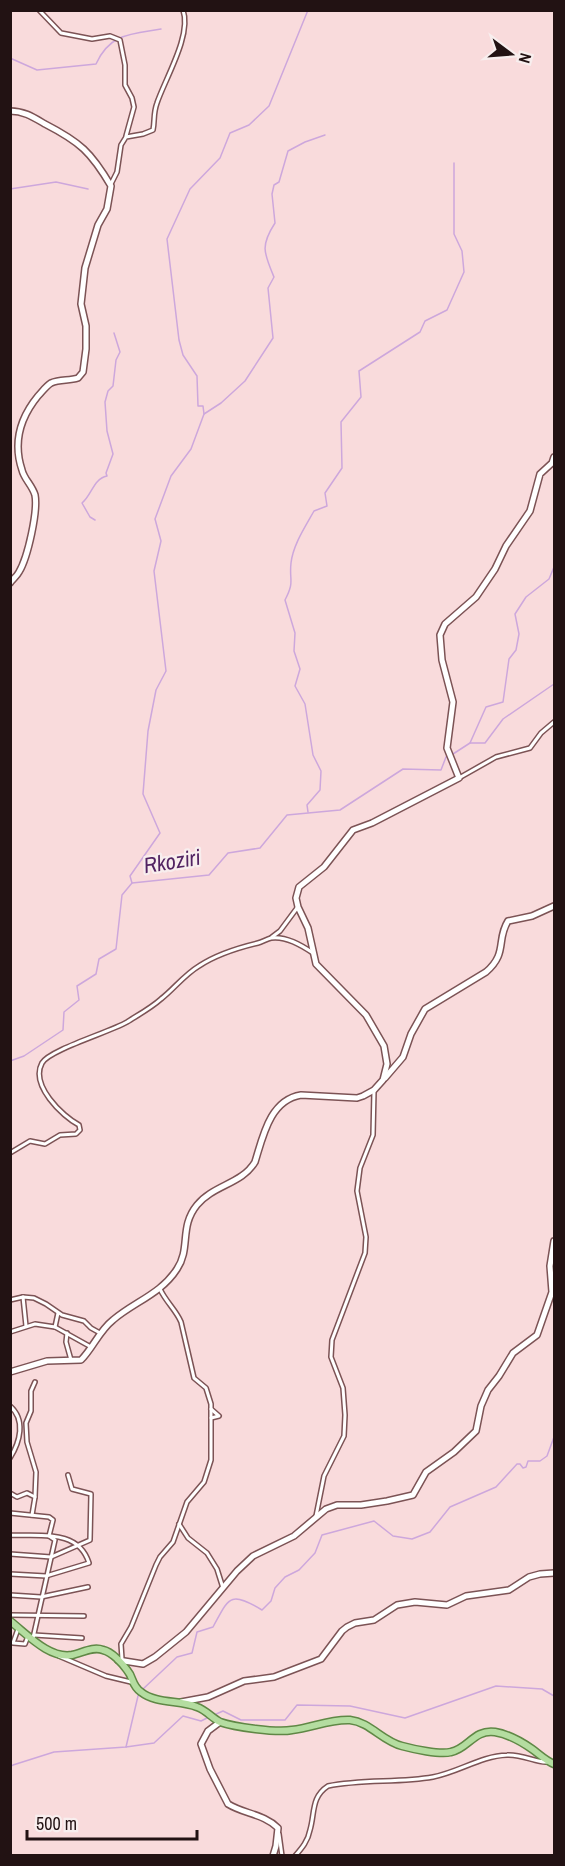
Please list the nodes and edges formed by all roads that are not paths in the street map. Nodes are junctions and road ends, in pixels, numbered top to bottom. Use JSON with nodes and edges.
{"nodes":[{"id":1,"x":39,"y":10,"type":"edge"},
{"id":2,"x":183,"y":10,"type":"edge"},
{"id":3,"x":10,"y":111,"type":"edge"},
{"id":4,"x":126,"y":137,"type":"junction"},
{"id":5,"x":111,"y":184,"type":"junction"},
{"id":6,"x":555,"y":457,"type":"edge"},
{"id":7,"x":10,"y":583,"type":"edge"},
{"id":8,"x":555,"y":722,"type":"edge"},
{"id":9,"x":459,"y":778,"type":"junction"},
{"id":10,"x":555,"y":906,"type":"edge"},
{"id":11,"x":299,"y":907,"type":"junction"},
{"id":12,"x":271,"y":938,"type":"junction"},
{"id":13,"x":313,"y":953,"type":"junction"},
{"id":14,"x":384,"y":1080,"type":"junction"},
{"id":15,"x":374,"y":1090,"type":"junction"},
{"id":16,"x":10,"y":1153,"type":"edge"},
{"id":17,"x":555,"y":1241,"type":"edge"},
{"id":18,"x":160,"y":1289,"type":"junction"},
{"id":19,"x":23,"y":1297,"type":"junction"},
{"id":20,"x":10,"y":1300,"type":"edge"},
{"id":21,"x":58,"y":1312,"type":"junction"},
{"id":22,"x":27,"y":1326,"type":"junction"},
{"id":23,"x":55,"y":1327,"type":"junction"},
{"id":24,"x":10,"y":1332,"type":"edge"},
{"id":25,"x":67,"y":1333,"type":"junction"},
{"id":26,"x":100,"y":1333,"type":"junction"},
{"id":27,"x":91,"y":1347,"type":"junction"},
{"id":28,"x":71,"y":1361,"type":"junction"},
{"id":29,"x":10,"y":1372,"type":"edge"},
{"id":30,"x":35,"y":1382,"type":"dead end"},
{"id":31,"x":10,"y":1406,"type":"edge"},
{"id":32,"x":211,"y":1409,"type":"junction"},
{"id":33,"x":211,"y":1419,"type":"junction"},
{"id":34,"x":10,"y":1458,"type":"edge"},
{"id":35,"x":68,"y":1475,"type":"dead end"},
{"id":36,"x":10,"y":1493,"type":"edge"},
{"id":37,"x":35,"y":1497,"type":"junction"},
{"id":38,"x":10,"y":1513,"type":"edge"},
{"id":39,"x":32,"y":1515,"type":"junction"},
{"id":40,"x":316,"y":1516,"type":"junction"},
{"id":41,"x":179,"y":1524,"type":"junction"},
{"id":42,"x":10,"y":1535,"type":"edge"},
{"id":43,"x":49,"y":1536,"type":"junction"},
{"id":44,"x":78,"y":1546,"type":"junction"},
{"id":45,"x":10,"y":1554,"type":"edge"},
{"id":46,"x":51,"y":1557,"type":"junction"},
{"id":47,"x":555,"y":1573,"type":"edge"},
{"id":48,"x":10,"y":1574,"type":"edge"},
{"id":49,"x":46,"y":1576,"type":"junction"},
{"id":50,"x":88,"y":1587,"type":"dead end"},
{"id":51,"x":224,"y":1588,"type":"junction"},
{"id":52,"x":10,"y":1595,"type":"edge"},
{"id":53,"x":41,"y":1597,"type":"junction"},
{"id":54,"x":10,"y":1615,"type":"edge"},
{"id":55,"x":37,"y":1615,"type":"junction"},
{"id":56,"x":84,"y":1616,"type":"dead end"},
{"id":57,"x":10,"y":1621,"type":"edge"},
{"id":58,"x":19,"y":1627,"type":"junction"},
{"id":59,"x":32,"y":1636,"type":"junction"},
{"id":60,"x":82,"y":1638,"type":"dead end"},
{"id":61,"x":55,"y":1653,"type":"junction"},
{"id":62,"x":120,"y":1660,"type":"junction"},
{"id":63,"x":133,"y":1683,"type":"junction"},
{"id":64,"x":181,"y":1702,"type":"junction"},
{"id":65,"x":215,"y":1718,"type":"junction"},
{"id":66,"x":552,"y":1763,"type":"edge"},
{"id":67,"x":279,"y":1834,"type":"junction"},
{"id":68,"x":273,"y":1856,"type":"edge"},
{"id":69,"x":282,"y":1856,"type":"edge"},
{"id":70,"x":295,"y":1856,"type":"edge"}],
"edges":[{"from":1,"to":4,"type":"street"},
{"from":2,"to":4,"type":"street"},
{"from":3,"to":5,"type":"main road"},
{"from":4,"to":5,"type":"street"},
{"from":5,"to":7,"type":"main road"},
{"from":6,"to":9,"type":"main road"},
{"from":8,"to":9,"type":"street"},
{"from":9,"to":11,"type":"main road"},
{"from":10,"to":14,"type":"main road"},
{"from":11,"to":12,"type":"street"},
{"from":11,"to":13,"type":"main road"},
{"from":12,"to":13,"type":"street"},
{"from":12,"to":16,"type":"street"},
{"from":13,"to":14,"type":"main road"},
{"from":14,"to":15,"type":"main road"},
{"from":15,"to":18,"type":"main road"},
{"from":15,"to":40,"type":"street"},
{"from":17,"to":40,"type":"main road"},
{"from":18,"to":26,"type":"main road"},
{"from":18,"to":32,"type":"street"},
{"from":19,"to":20,"type":"street"},
{"from":19,"to":21,"type":"street"},
{"from":19,"to":22,"type":"street"},
{"from":21,"to":23,"type":"street"},
{"from":21,"to":26,"type":"street"},
{"from":22,"to":23,"type":"street"},
{"from":22,"to":24,"type":"street"},
{"from":23,"to":25,"type":"street"},
{"from":25,"to":27,"type":"street"},
{"from":25,"to":28,"type":"street"},
{"from":26,"to":27,"type":"main road"},
{"from":27,"to":28,"type":"main road"},
{"from":28,"to":29,"type":"main road"},
{"from":30,"to":37,"type":"street"},
{"from":31,"to":34,"type":"street"},
{"from":32,"to":33,"type":"street"},
{"from":32,"to":33,"type":"street"},
{"from":33,"to":41,"type":"street"},
{"from":35,"to":44,"type":"street"},
{"from":36,"to":37,"type":"street"},
{"from":37,"to":39,"type":"street"},
{"from":38,"to":39,"type":"street"},
{"from":39,"to":43,"type":"street"},
{"from":40,"to":51,"type":"main road"},
{"from":41,"to":51,"type":"street"},
{"from":41,"to":62,"type":"street"},
{"from":42,"to":43,"type":"street"},
{"from":43,"to":44,"type":"street"},
{"from":43,"to":46,"type":"street"},
{"from":44,"to":46,"type":"street"},
{"from":44,"to":49,"type":"street"},
{"from":45,"to":46,"type":"street"},
{"from":46,"to":49,"type":"street"},
{"from":47,"to":64,"type":"main road"},
{"from":48,"to":49,"type":"street"},
{"from":49,"to":53,"type":"street"},
{"from":50,"to":53,"type":"street"},
{"from":51,"to":62,"type":"main road"},
{"from":52,"to":53,"type":"street"},
{"from":53,"to":55,"type":"street"},
{"from":54,"to":55,"type":"street"},
{"from":55,"to":56,"type":"street"},
{"from":55,"to":59,"type":"street"},
{"from":57,"to":58,"type":"main road"},
{"from":58,"to":59,"type":"main road"},
{"from":58,"to":59,"type":"street"},
{"from":59,"to":60,"type":"street"},
{"from":59,"to":61,"type":"main road"},
{"from":61,"to":62,"type":"main road"},
{"from":61,"to":63,"type":"street"},
{"from":62,"to":63,"type":"main road"},
{"from":63,"to":64,"type":"main road"},
{"from":64,"to":65,"type":"main road"},
{"from":65,"to":66,"type":"main road"},
{"from":65,"to":67,"type":"main road"},
{"from":66,"to":70,"type":"street"},
{"from":67,"to":68,"type":"main road"},
{"from":67,"to":69,"type":"street"}]}
